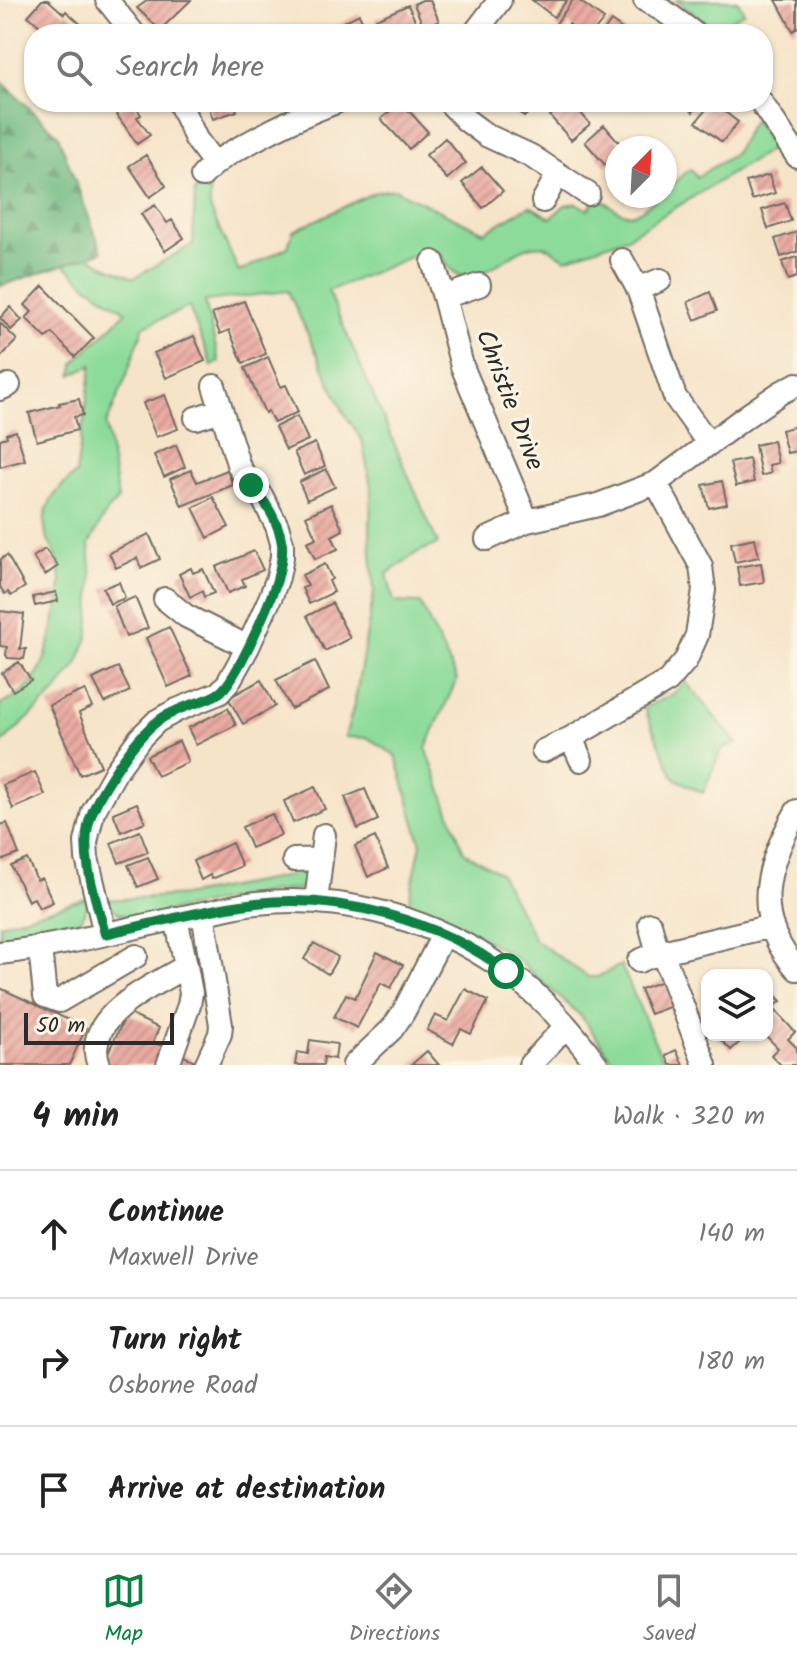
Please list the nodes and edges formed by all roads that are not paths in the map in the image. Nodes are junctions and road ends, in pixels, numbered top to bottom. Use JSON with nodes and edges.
{"nodes":[{"id":1,"x":107,"y":0,"type":"edge"},
{"id":2,"x":500,"y":0,"type":"edge"},
{"id":3,"x":645,"y":0,"type":"edge"},
{"id":4,"x":126,"y":24,"type":"edge"},
{"id":5,"x":482,"y":24,"type":"edge"},
{"id":6,"x":680,"y":24,"type":"edge"},
{"id":7,"x":184,"y":112,"type":"edge"},
{"id":8,"x":290,"y":112,"type":"edge"},
{"id":9,"x":458,"y":112,"type":"edge"},
{"id":10,"x":768,"y":112,"type":"edge"},
{"id":11,"x":797,"y":156,"type":"edge"},
{"id":12,"x":558,"y":174,"type":"junction"},
{"id":13,"x":588,"y":194,"type":"dead end"},
{"id":14,"x":543,"y":201,"type":"dead end"},
{"id":15,"x":622,"y":260,"type":"dead end"},
{"id":16,"x":433,"y":262,"type":"dead end"},
{"id":17,"x":660,"y":280,"type":"dead end"},
{"id":18,"x":479,"y":285,"type":"dead end"},
{"id":19,"x":638,"y":289,"type":"junction"},
{"id":20,"x":444,"y":297,"type":"junction"},
{"id":21,"x":797,"y":384,"type":"edge"},
{"id":22,"x":214,"y":386,"type":"dead end"},
{"id":23,"x":221,"y":410,"type":"junction"},
{"id":24,"x":196,"y":418,"type":"dead end"},
{"id":25,"x":709,"y":444,"type":"junction"},
{"id":26,"x":656,"y":483,"type":"junction"},
{"id":27,"x":527,"y":521,"type":"junction"},
{"id":28,"x":487,"y":539,"type":"dead end"},
{"id":29,"x":165,"y":599,"type":"dead end"},
{"id":30,"x":248,"y":647,"type":"junction"},
{"id":31,"x":571,"y":738,"type":"junction"},
{"id":32,"x":543,"y":751,"type":"dead end"},
{"id":33,"x":581,"y":760,"type":"dead end"},
{"id":34,"x":797,"y":811,"type":"edge"},
{"id":35,"x":324,"y":835,"type":"dead end"},
{"id":36,"x":320,"y":859,"type":"junction"},
{"id":37,"x":294,"y":860,"type":"dead end"},
{"id":38,"x":316,"y":902,"type":"junction"},
{"id":39,"x":203,"y":913,"type":"junction"},
{"id":40,"x":176,"y":918,"type":"junction"},
{"id":41,"x":650,"y":924,"type":"dead end"},
{"id":42,"x":772,"y":926,"type":"junction"},
{"id":43,"x":105,"y":934,"type":"junction"},
{"id":44,"x":443,"y":935,"type":"junction"},
{"id":45,"x":40,"y":947,"type":"junction"},
{"id":46,"x":0,"y":953,"type":"edge"},
{"id":47,"x":653,"y":955,"type":"junction"},
{"id":48,"x":136,"y":956,"type":"dead end"},
{"id":49,"x":186,"y":966,"type":"junction"},
{"id":50,"x":797,"y":969,"type":"edge"},
{"id":51,"x":566,"y":1026,"type":"junction"},
{"id":52,"x":533,"y":1064,"type":"edge"},
{"id":53,"x":99,"y":1065,"type":"edge"},
{"id":54,"x":168,"y":1065,"type":"edge"},
{"id":55,"x":206,"y":1065,"type":"edge"},
{"id":56,"x":354,"y":1065,"type":"edge"},
{"id":57,"x":597,"y":1065,"type":"edge"},
{"id":58,"x":705,"y":1065,"type":"edge"}],
"edges":[{"from":1,"to":4,"type":"street"},
{"from":2,"to":5,"type":"street"},
{"from":3,"to":6,"type":"street"},
{"from":7,"to":8,"type":"street"},
{"from":9,"to":12,"type":"street"},
{"from":10,"to":11,"type":"street"},
{"from":12,"to":13,"type":"street"},
{"from":12,"to":14,"type":"street"},
{"from":15,"to":19,"type":"street"},
{"from":16,"to":20,"type":"street","name":"Christie Drive"},
{"from":17,"to":19,"type":"street"},
{"from":18,"to":20,"type":"street"},
{"from":19,"to":25,"type":"street"},
{"from":20,"to":27,"type":"street","name":"Christie Drive"},
{"from":21,"to":25,"type":"street"},
{"from":22,"to":23,"type":"street"},
{"from":23,"to":24,"type":"street"},
{"from":23,"to":30,"type":"street"},
{"from":25,"to":26,"type":"street"},
{"from":26,"to":27,"type":"street"},
{"from":26,"to":31,"type":"street"},
{"from":27,"to":28,"type":"street"},
{"from":29,"to":30,"type":"street"},
{"from":30,"to":43,"type":"street"},
{"from":31,"to":32,"type":"street"},
{"from":31,"to":33,"type":"street"},
{"from":34,"to":42,"type":"street"},
{"from":35,"to":36,"type":"street"},
{"from":36,"to":37,"type":"street"},
{"from":36,"to":38,"type":"street"},
{"from":38,"to":39,"type":"street"},
{"from":38,"to":44,"type":"street"},
{"from":39,"to":40,"type":"street"},
{"from":39,"to":55,"type":"street"},
{"from":40,"to":43,"type":"street"},
{"from":40,"to":49,"type":"street"},
{"from":41,"to":47,"type":"street"},
{"from":42,"to":47,"type":"street"},
{"from":42,"to":50,"type":"street"},
{"from":43,"to":45,"type":"street"},
{"from":44,"to":51,"type":"street"},
{"from":44,"to":56,"type":"street"},
{"from":45,"to":46,"type":"street"},
{"from":45,"to":48,"type":"street"},
{"from":47,"to":58,"type":"street"},
{"from":49,"to":53,"type":"street"},
{"from":49,"to":54,"type":"street"},
{"from":51,"to":52,"type":"street"},
{"from":51,"to":57,"type":"street"}]}
